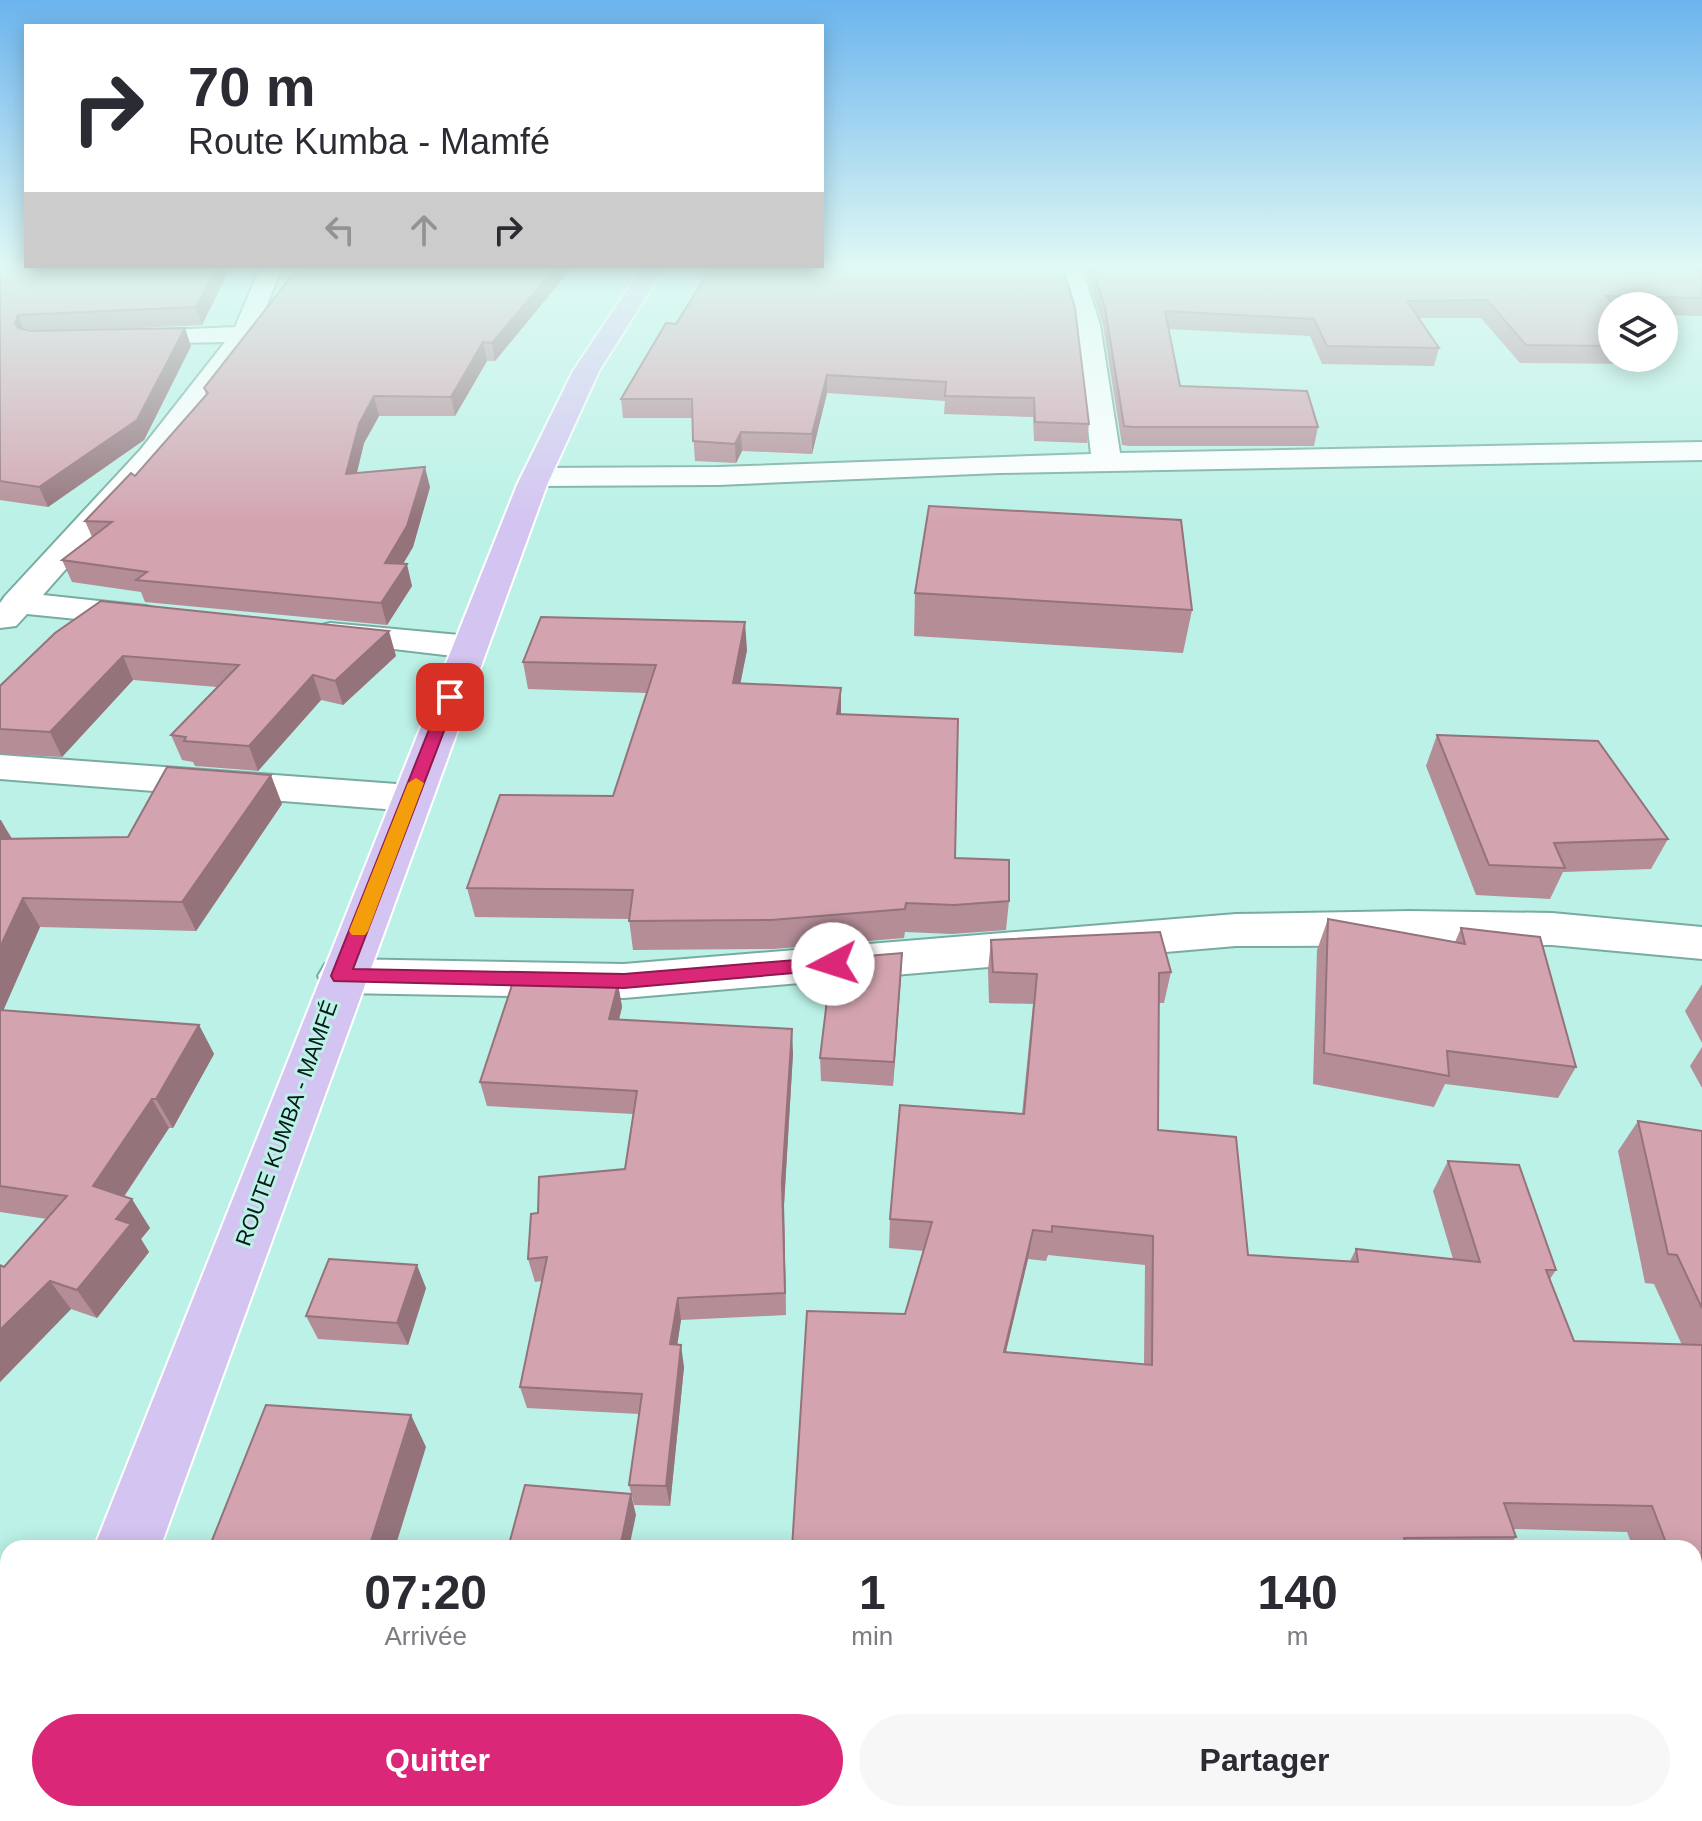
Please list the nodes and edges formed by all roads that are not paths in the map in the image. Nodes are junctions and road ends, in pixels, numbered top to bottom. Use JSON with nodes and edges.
{"nodes":[{"id":1,"x":229,"y":353,"type":"edge"},
{"id":2,"x":598,"y":353,"type":"edge"},
{"id":3,"x":1092,"y":353,"type":"edge"},
{"id":4,"x":1702,"y":451,"type":"edge"},
{"id":5,"x":1107,"y":463,"type":"junction"},
{"id":6,"x":537,"y":477,"type":"junction"},
{"id":7,"x":9,"y":613,"type":"edge"},
{"id":8,"x":173,"y":618,"type":"edge"},
{"id":9,"x":298,"y":630,"type":"edge"},
{"id":10,"x":470,"y":647,"type":"junction"},
{"id":11,"x":0,"y":767,"type":"edge"},
{"id":12,"x":410,"y":798,"type":"junction"},
{"id":13,"x":1702,"y":943,"type":"edge"},
{"id":14,"x":341,"y":976,"type":"junction"},
{"id":15,"x":130,"y":1540,"type":"edge"}],
"edges":[{"from":1,"to":7,"type":"street"},
{"from":2,"to":6,"type":"highway","name":"ROUTE KUMBA - MAMFÉ"},
{"from":3,"to":5,"type":"street"},
{"from":4,"to":5,"type":"street"},
{"from":5,"to":6,"type":"street"},
{"from":6,"to":10,"type":"highway","name":"ROUTE KUMBA - MAMFÉ"},
{"from":7,"to":8,"type":"street"},
{"from":9,"to":10,"type":"street"},
{"from":10,"to":12,"type":"highway","name":"ROUTE KUMBA - MAMFÉ"},
{"from":11,"to":12,"type":"street"},
{"from":12,"to":14,"type":"highway","name":"ROUTE KUMBA - MAMFÉ"},
{"from":13,"to":14,"type":"street"},
{"from":14,"to":15,"type":"highway","name":"ROUTE KUMBA - MAMFÉ"}]}
